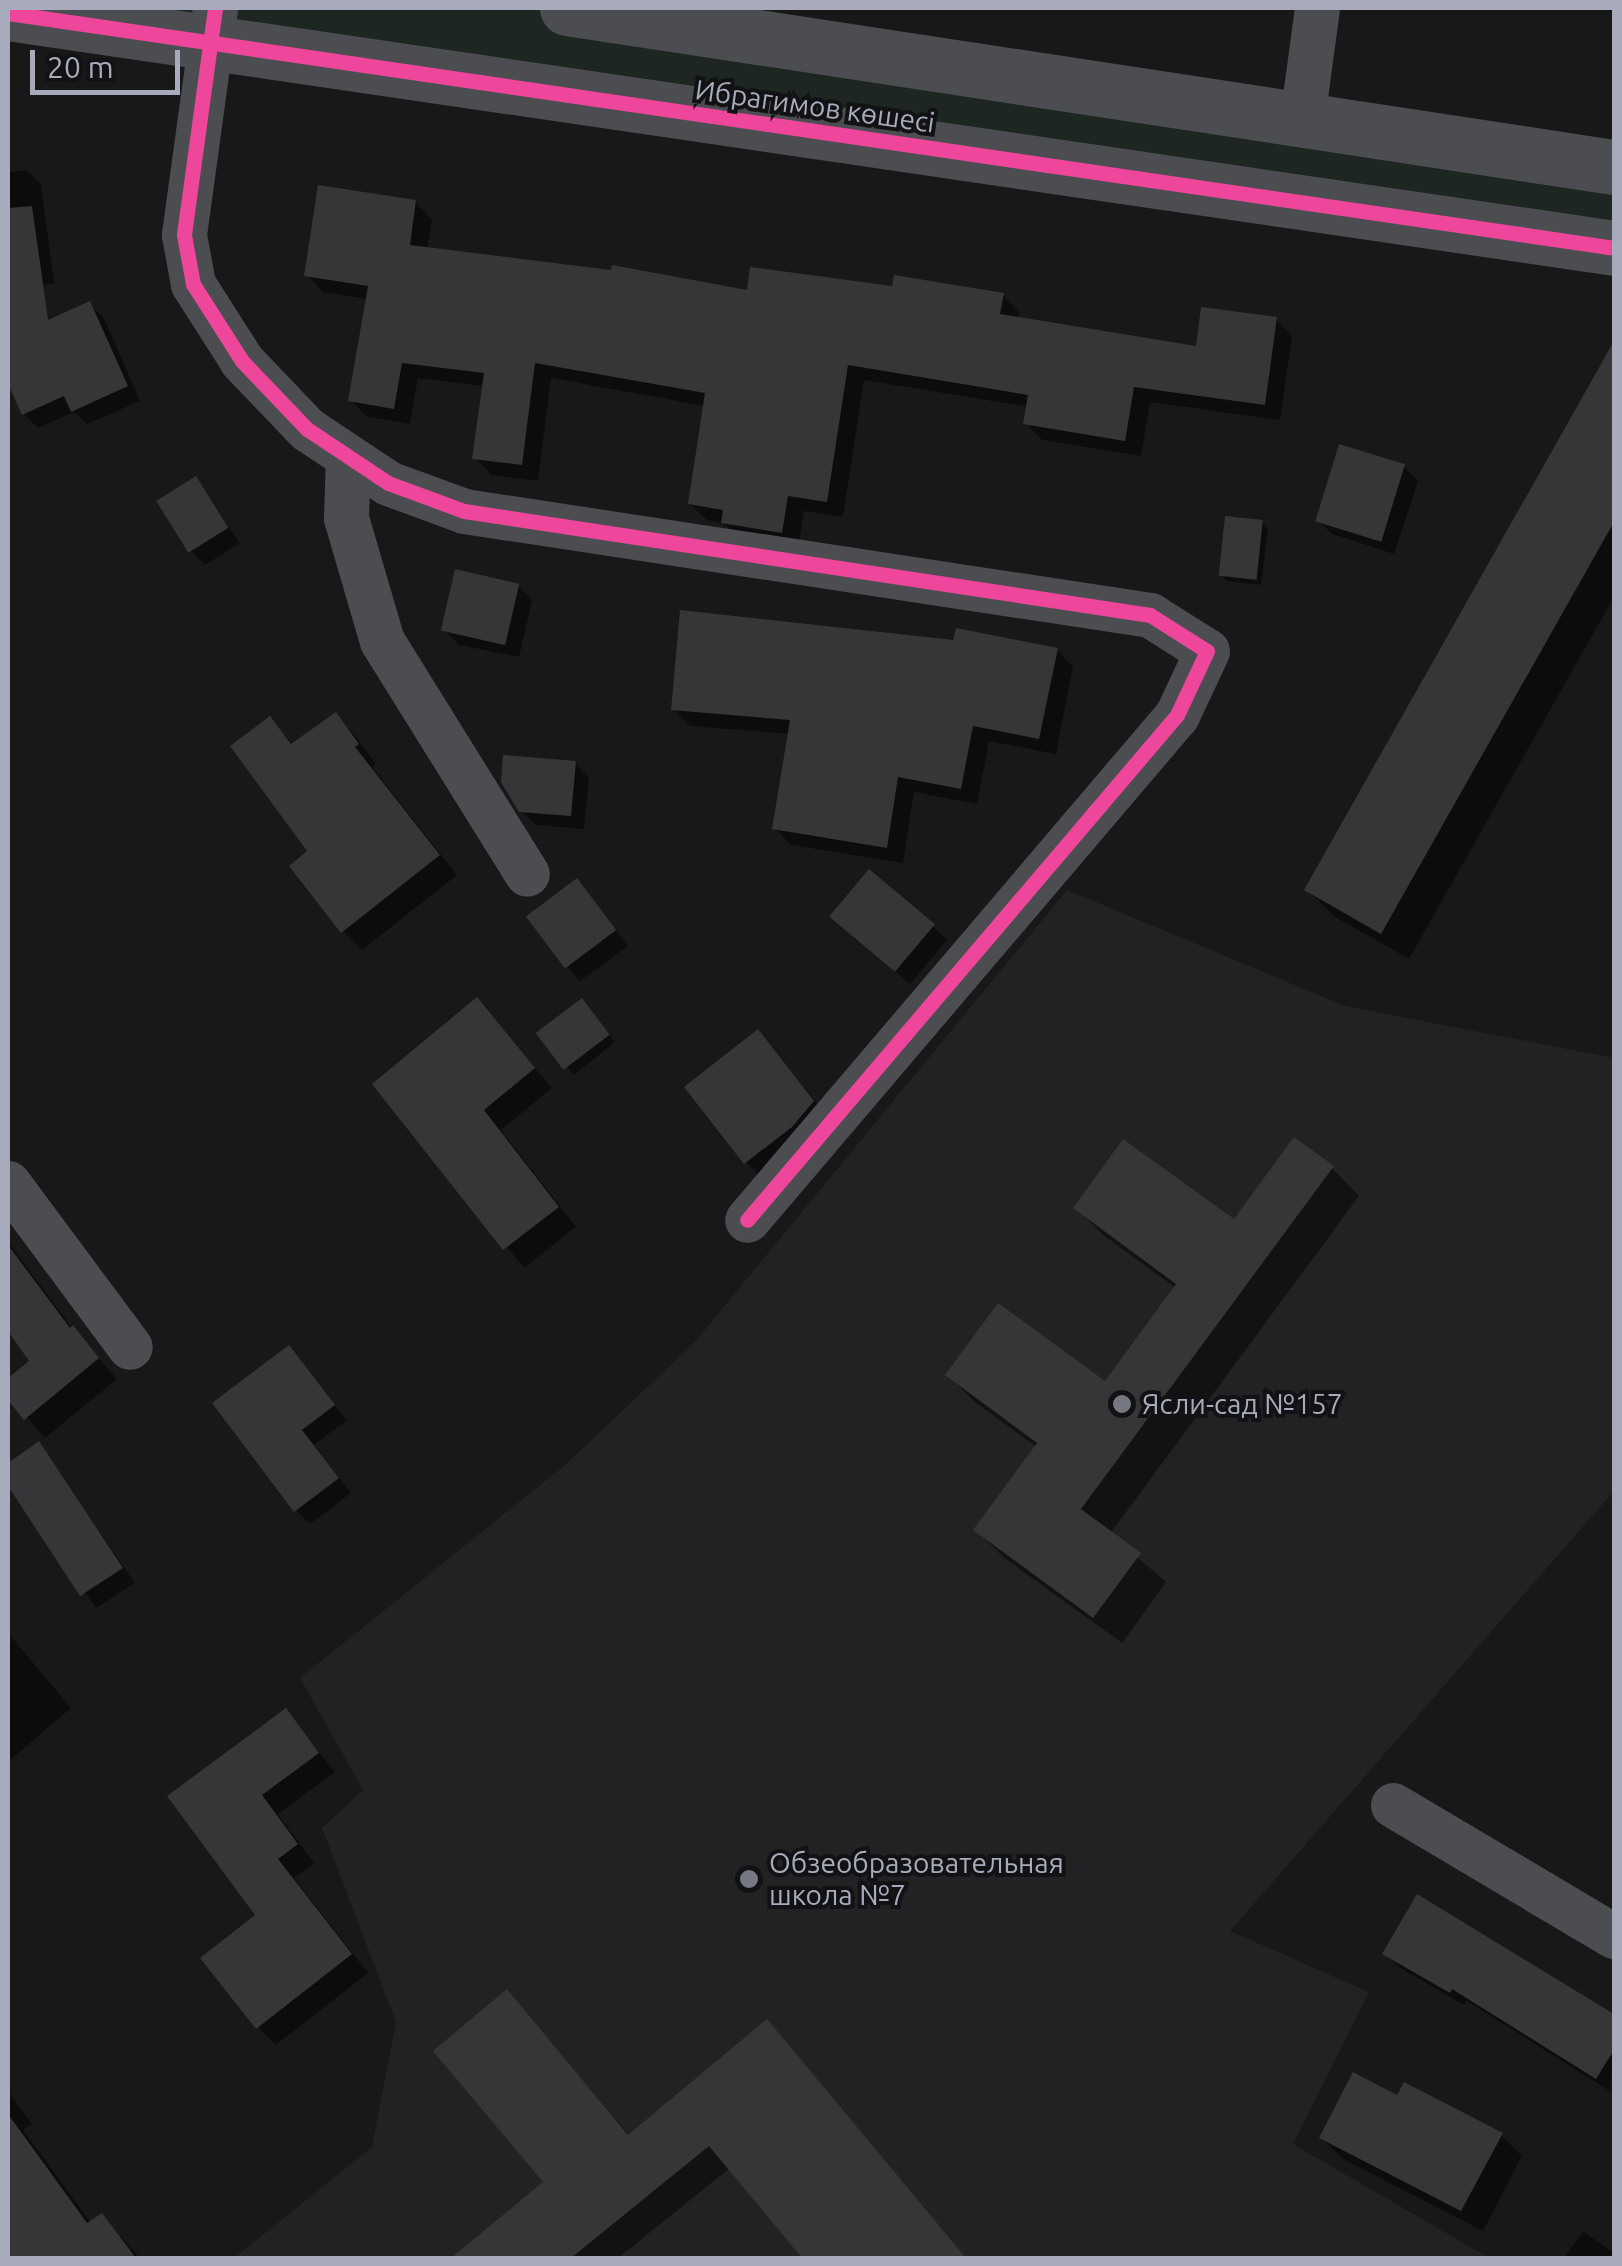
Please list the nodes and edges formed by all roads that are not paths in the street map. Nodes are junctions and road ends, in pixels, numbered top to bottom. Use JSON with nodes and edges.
{"nodes":[{"id":1,"x":566,"y":8,"type":"edge"},
{"id":2,"x":1317,"y":8,"type":"edge"},
{"id":3,"x":8,"y":13,"type":"edge"},
{"id":4,"x":211,"y":25,"type":"edge"},
{"id":5,"x":1302,"y":119,"type":"junction"},
{"id":6,"x":1614,"y":167,"type":"edge"},
{"id":7,"x":1614,"y":248,"type":"edge"},
{"id":8,"x":348,"y":457,"type":"junction"},
{"id":9,"x":527,"y":874,"type":"dead end"},
{"id":10,"x":8,"y":1182,"type":"edge"},
{"id":11,"x":747,"y":1220,"type":"dead end"},
{"id":12,"x":130,"y":1347,"type":"dead end"},
{"id":13,"x":1393,"y":1804,"type":"dead end"},
{"id":14,"x":1614,"y":1936,"type":"edge"}],
"edges":[{"from":1,"to":5,"type":"street"},
{"from":2,"to":5,"type":"street"},
{"from":3,"to":4,"type":"street","name":"Ибрагимов көшесі"},
{"from":4,"to":7,"type":"street","name":"Ибрагимов көшесі"},
{"from":4,"to":8,"type":"street"},
{"from":5,"to":6,"type":"street"},
{"from":8,"to":9,"type":"street"},
{"from":8,"to":11,"type":"street"},
{"from":10,"to":12,"type":"street"},
{"from":13,"to":14,"type":"street"}]}
